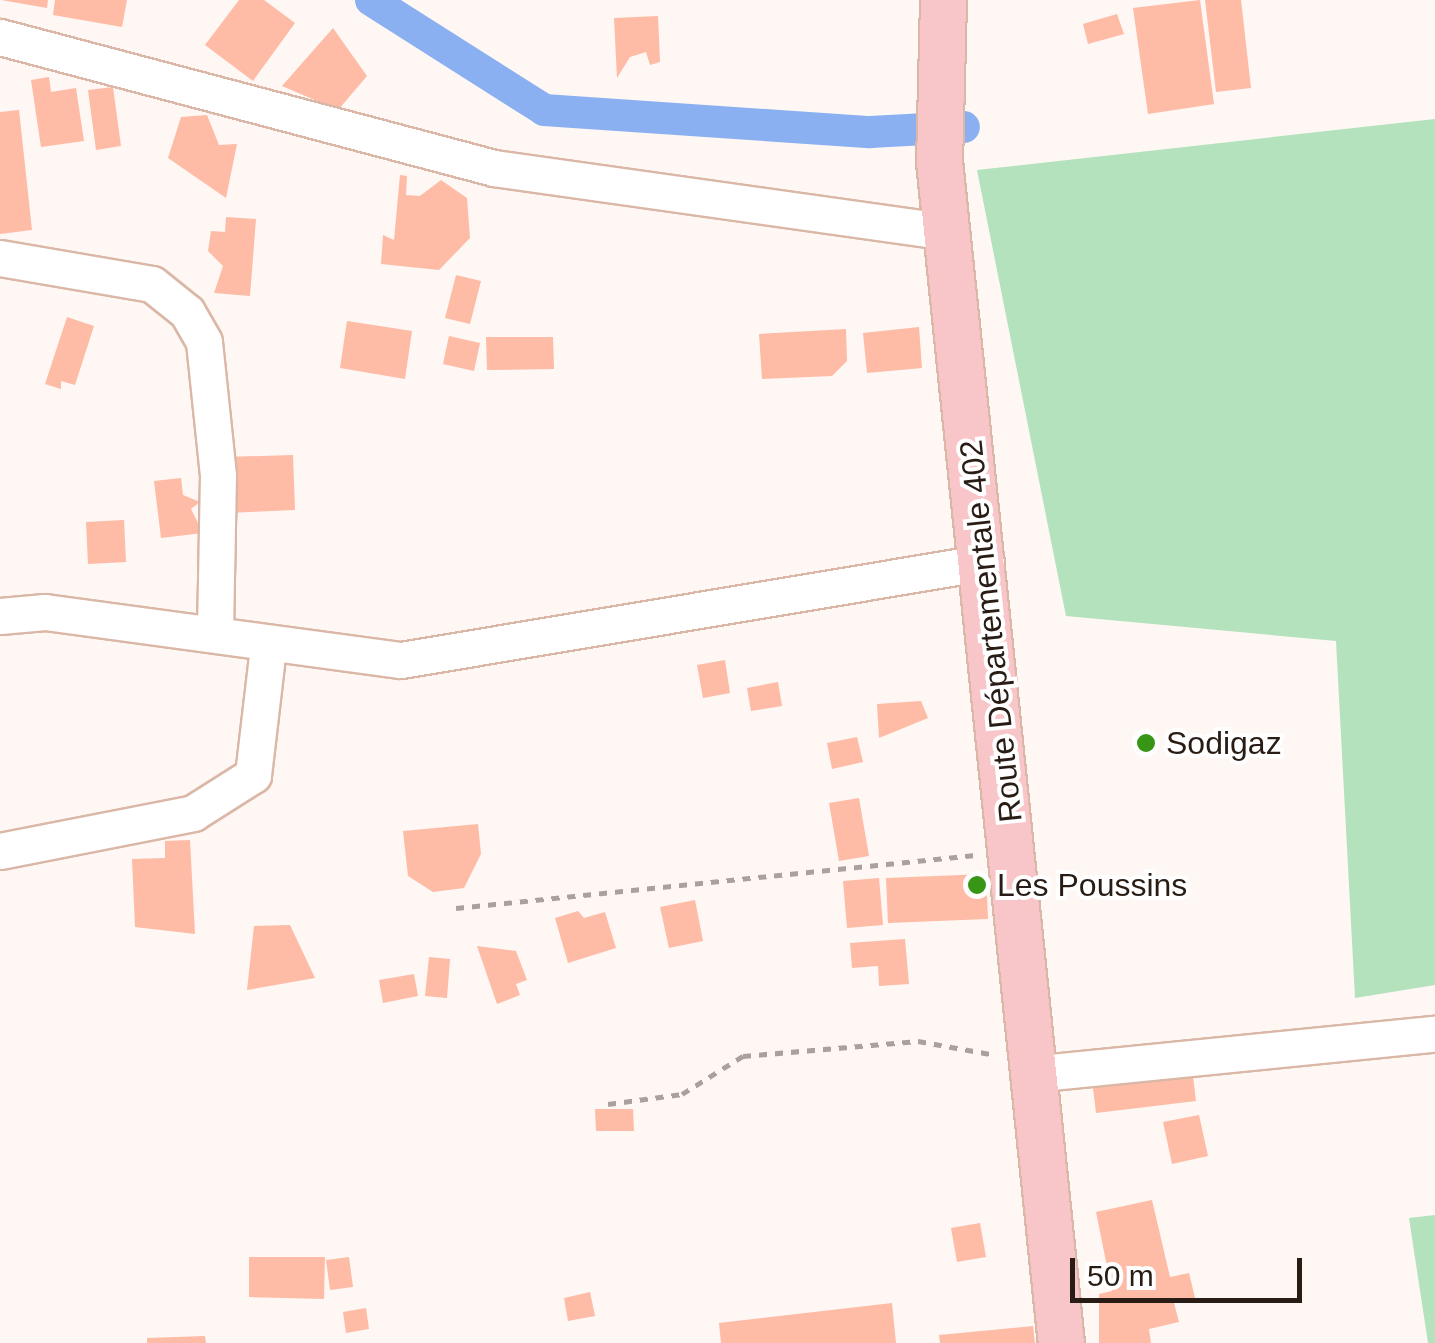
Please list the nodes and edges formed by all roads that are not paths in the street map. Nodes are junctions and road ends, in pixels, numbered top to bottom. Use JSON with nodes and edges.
{"nodes":[{"id":1,"x":943,"y":0,"type":"edge"},
{"id":2,"x":0,"y":37,"type":"edge"},
{"id":3,"x":949,"y":232,"type":"junction"},
{"id":4,"x":0,"y":258,"type":"edge"},
{"id":5,"x":986,"y":562,"type":"junction"},
{"id":6,"x":0,"y":616,"type":"edge"},
{"id":7,"x":215,"y":633,"type":"junction"},
{"id":8,"x":268,"y":648,"type":"junction"},
{"id":9,"x":0,"y":851,"type":"edge"},
{"id":10,"x":1435,"y":1034,"type":"edge"},
{"id":11,"x":1031,"y":1062,"type":"junction"},
{"id":12,"x":1060,"y":1343,"type":"edge"}],
"edges":[{"from":1,"to":3,"type":"main road","name":"Route Départementale 402"},
{"from":2,"to":3,"type":"street"},
{"from":3,"to":5,"type":"main road","name":"Route Départementale 402"},
{"from":4,"to":7,"type":"street"},
{"from":5,"to":8,"type":"street"},
{"from":5,"to":11,"type":"main road","name":"Route Départementale 402"},
{"from":6,"to":7,"type":"street"},
{"from":7,"to":8,"type":"street"},
{"from":8,"to":9,"type":"street"},
{"from":10,"to":11,"type":"street"},
{"from":11,"to":12,"type":"main road","name":"Route Départementale 402"}]}
